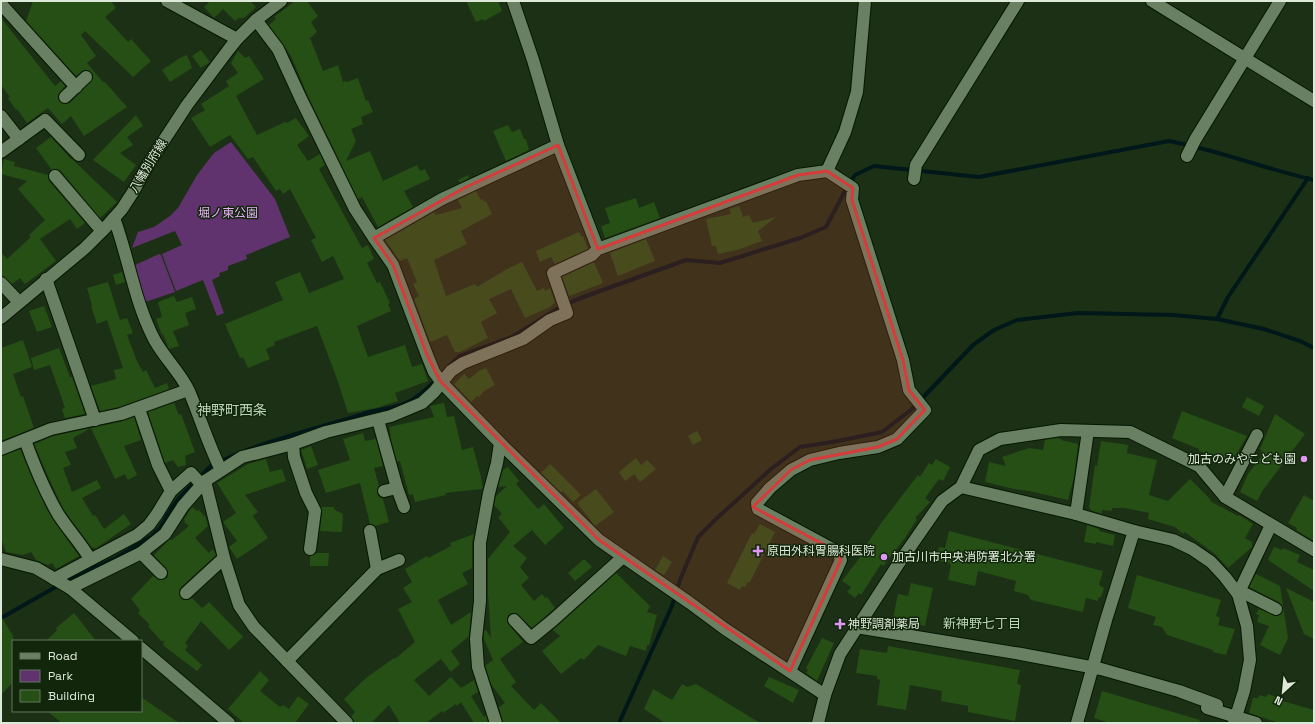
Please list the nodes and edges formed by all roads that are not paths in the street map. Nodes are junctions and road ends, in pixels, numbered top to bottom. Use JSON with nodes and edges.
{"nodes":[{"id":1,"x":167,"y":1,"type":"edge"},
{"id":2,"x":281,"y":1,"type":"edge"},
{"id":3,"x":513,"y":1,"type":"edge"},
{"id":4,"x":865,"y":1,"type":"edge"},
{"id":5,"x":1018,"y":1,"type":"edge"},
{"id":6,"x":1152,"y":1,"type":"edge"},
{"id":7,"x":1280,"y":1,"type":"edge"},
{"id":8,"x":1,"y":4,"type":"edge"},
{"id":9,"x":256,"y":20,"type":"junction"},
{"id":10,"x":237,"y":39,"type":"junction"},
{"id":11,"x":1245,"y":58,"type":"junction"},
{"id":12,"x":86,"y":77,"type":"dead end"},
{"id":13,"x":76,"y":87,"type":"junction"},
{"id":14,"x":65,"y":97,"type":"dead end"},
{"id":15,"x":1314,"y":101,"type":"edge"},
{"id":16,"x":1,"y":116,"type":"edge"},
{"id":17,"x":18,"y":139,"type":"junction"},
{"id":18,"x":558,"y":145,"type":"junction"},
{"id":19,"x":1,"y":152,"type":"edge"},
{"id":20,"x":80,"y":155,"type":"dead end"},
{"id":21,"x":1187,"y":156,"type":"dead end"},
{"id":22,"x":827,"y":171,"type":"junction"},
{"id":23,"x":55,"y":176,"type":"dead end"},
{"id":24,"x":914,"y":179,"type":"dead end"},
{"id":25,"x":114,"y":218,"type":"junction"},
{"id":26,"x":102,"y":231,"type":"junction"},
{"id":27,"x":374,"y":238,"type":"junction"},
{"id":28,"x":598,"y":249,"type":"junction"},
{"id":29,"x":46,"y":279,"type":"junction"},
{"id":30,"x":1,"y":283,"type":"edge"},
{"id":31,"x":19,"y":302,"type":"junction"},
{"id":32,"x":1,"y":318,"type":"edge"},
{"id":33,"x":442,"y":383,"type":"junction"},
{"id":34,"x":188,"y":390,"type":"junction"},
{"id":35,"x":139,"y":408,"type":"junction"},
{"id":36,"x":95,"y":420,"type":"junction"},
{"id":37,"x":378,"y":420,"type":"junction"},
{"id":38,"x":1088,"y":431,"type":"junction"},
{"id":39,"x":1257,"y":435,"type":"dead end"},
{"id":40,"x":25,"y":440,"type":"junction"},
{"id":41,"x":500,"y":443,"type":"junction"},
{"id":42,"x":293,"y":444,"type":"junction"},
{"id":43,"x":1,"y":449,"type":"edge"},
{"id":44,"x":221,"y":470,"type":"junction"},
{"id":45,"x":204,"y":483,"type":"junction"},
{"id":46,"x":961,"y":487,"type":"junction"},
{"id":47,"x":396,"y":488,"type":"junction"},
{"id":48,"x":171,"y":491,"type":"junction"},
{"id":49,"x":384,"y":491,"type":"dead end"},
{"id":50,"x":1225,"y":497,"type":"junction"},
{"id":51,"x":404,"y":507,"type":"dead end"},
{"id":52,"x":1076,"y":514,"type":"junction"},
{"id":53,"x":1271,"y":525,"type":"junction"},
{"id":54,"x":1134,"y":531,"type":"junction"},
{"id":55,"x":370,"y":532,"type":"dead end"},
{"id":56,"x":310,"y":548,"type":"dead end"},
{"id":57,"x":1314,"y":550,"type":"edge"},
{"id":58,"x":141,"y":553,"type":"junction"},
{"id":59,"x":623,"y":557,"type":"junction"},
{"id":60,"x":224,"y":558,"type":"junction"},
{"id":61,"x":1,"y":559,"type":"edge"},
{"id":62,"x":90,"y":559,"type":"junction"},
{"id":63,"x":399,"y":560,"type":"dead end"},
{"id":64,"x":377,"y":568,"type":"junction"},
{"id":65,"x":161,"y":573,"type":"dead end"},
{"id":66,"x":54,"y":579,"type":"junction"},
{"id":67,"x":70,"y":588,"type":"junction"},
{"id":68,"x":186,"y":593,"type":"dead end"},
{"id":69,"x":1239,"y":593,"type":"junction"},
{"id":70,"x":1276,"y":609,"type":"dead end"},
{"id":71,"x":514,"y":620,"type":"dead end"},
{"id":72,"x":856,"y":627,"type":"junction"},
{"id":73,"x":132,"y":640,"type":"edge"},
{"id":74,"x":142,"y":649,"type":"edge"},
{"id":75,"x":287,"y":661,"type":"junction"},
{"id":76,"x":1097,"y":668,"type":"junction"},
{"id":77,"x":790,"y":671,"type":"junction"},
{"id":78,"x":825,"y":695,"type":"junction"},
{"id":79,"x":1217,"y":705,"type":"dead end"},
{"id":80,"x":1235,"y":720,"type":"edge"},
{"id":81,"x":229,"y":723,"type":"edge"},
{"id":82,"x":347,"y":723,"type":"edge"},
{"id":83,"x":496,"y":723,"type":"edge"},
{"id":84,"x":818,"y":723,"type":"edge"},
{"id":85,"x":1077,"y":723,"type":"edge"},
{"id":86,"x":1256,"y":723,"type":"edge"}],
"edges":[{"from":1,"to":10,"type":"street"},
{"from":2,"to":9,"type":"street","name":"八幡別府線"},
{"from":3,"to":18,"type":"street"},
{"from":4,"to":22,"type":"street"},
{"from":5,"to":24,"type":"street"},
{"from":6,"to":11,"type":"street"},
{"from":7,"to":11,"type":"street"},
{"from":8,"to":13,"type":"street"},
{"from":9,"to":10,"type":"street","name":"八幡別府線"},
{"from":9,"to":27,"type":"street"},
{"from":10,"to":25,"type":"street","name":"八幡別府線"},
{"from":11,"to":15,"type":"street"},
{"from":11,"to":21,"type":"street"},
{"from":12,"to":13,"type":"street"},
{"from":13,"to":14,"type":"street"},
{"from":16,"to":17,"type":"street"},
{"from":17,"to":19,"type":"street"},
{"from":17,"to":20,"type":"street"},
{"from":18,"to":27,"type":"street"},
{"from":18,"to":28,"type":"street"},
{"from":22,"to":28,"type":"street"},
{"from":22,"to":77,"type":"street"},
{"from":23,"to":26,"type":"street"},
{"from":25,"to":26,"type":"street","name":"八幡別府線"},
{"from":25,"to":34,"type":"street"},
{"from":26,"to":29,"type":"street","name":"八幡別府線"},
{"from":27,"to":33,"type":"street"},
{"from":28,"to":33,"type":"street"},
{"from":29,"to":31,"type":"street","name":"八幡別府線"},
{"from":29,"to":36,"type":"street"},
{"from":30,"to":31,"type":"street"},
{"from":31,"to":32,"type":"street","name":"八幡別府線"},
{"from":33,"to":37,"type":"street"},
{"from":33,"to":41,"type":"street"},
{"from":34,"to":35,"type":"street"},
{"from":34,"to":44,"type":"street"},
{"from":35,"to":36,"type":"street"},
{"from":35,"to":48,"type":"street"},
{"from":36,"to":40,"type":"street"},
{"from":37,"to":42,"type":"street"},
{"from":37,"to":47,"type":"street"},
{"from":38,"to":46,"type":"street"},
{"from":38,"to":50,"type":"street"},
{"from":38,"to":52,"type":"street"},
{"from":39,"to":50,"type":"street"},
{"from":40,"to":43,"type":"street"},
{"from":40,"to":62,"type":"street"},
{"from":41,"to":59,"type":"street"},
{"from":41,"to":83,"type":"street"},
{"from":42,"to":44,"type":"street"},
{"from":42,"to":56,"type":"street"},
{"from":44,"to":45,"type":"street"},
{"from":45,"to":48,"type":"street"},
{"from":45,"to":58,"type":"street"},
{"from":45,"to":60,"type":"street"},
{"from":46,"to":52,"type":"street"},
{"from":46,"to":72,"type":"street"},
{"from":47,"to":49,"type":"street"},
{"from":47,"to":51,"type":"street"},
{"from":48,"to":62,"type":"street"},
{"from":50,"to":53,"type":"street"},
{"from":52,"to":54,"type":"street"},
{"from":53,"to":57,"type":"street"},
{"from":53,"to":69,"type":"street"},
{"from":54,"to":69,"type":"street"},
{"from":54,"to":76,"type":"street"},
{"from":55,"to":64,"type":"street"},
{"from":58,"to":65,"type":"street"},
{"from":58,"to":67,"type":"street"},
{"from":59,"to":71,"type":"street"},
{"from":59,"to":77,"type":"street"},
{"from":60,"to":68,"type":"street"},
{"from":60,"to":75,"type":"street"},
{"from":61,"to":66,"type":"street"},
{"from":62,"to":66,"type":"street"},
{"from":63,"to":64,"type":"street"},
{"from":64,"to":75,"type":"street"},
{"from":66,"to":67,"type":"street"},
{"from":67,"to":73,"type":"street"},
{"from":69,"to":70,"type":"street"},
{"from":69,"to":80,"type":"street"},
{"from":72,"to":76,"type":"street"},
{"from":72,"to":78,"type":"street"},
{"from":74,"to":81,"type":"street"},
{"from":75,"to":82,"type":"street"},
{"from":76,"to":79,"type":"street"},
{"from":76,"to":80,"type":"street"},
{"from":76,"to":85,"type":"street"},
{"from":77,"to":78,"type":"street"},
{"from":78,"to":84,"type":"street"},
{"from":80,"to":86,"type":"street"}]}
